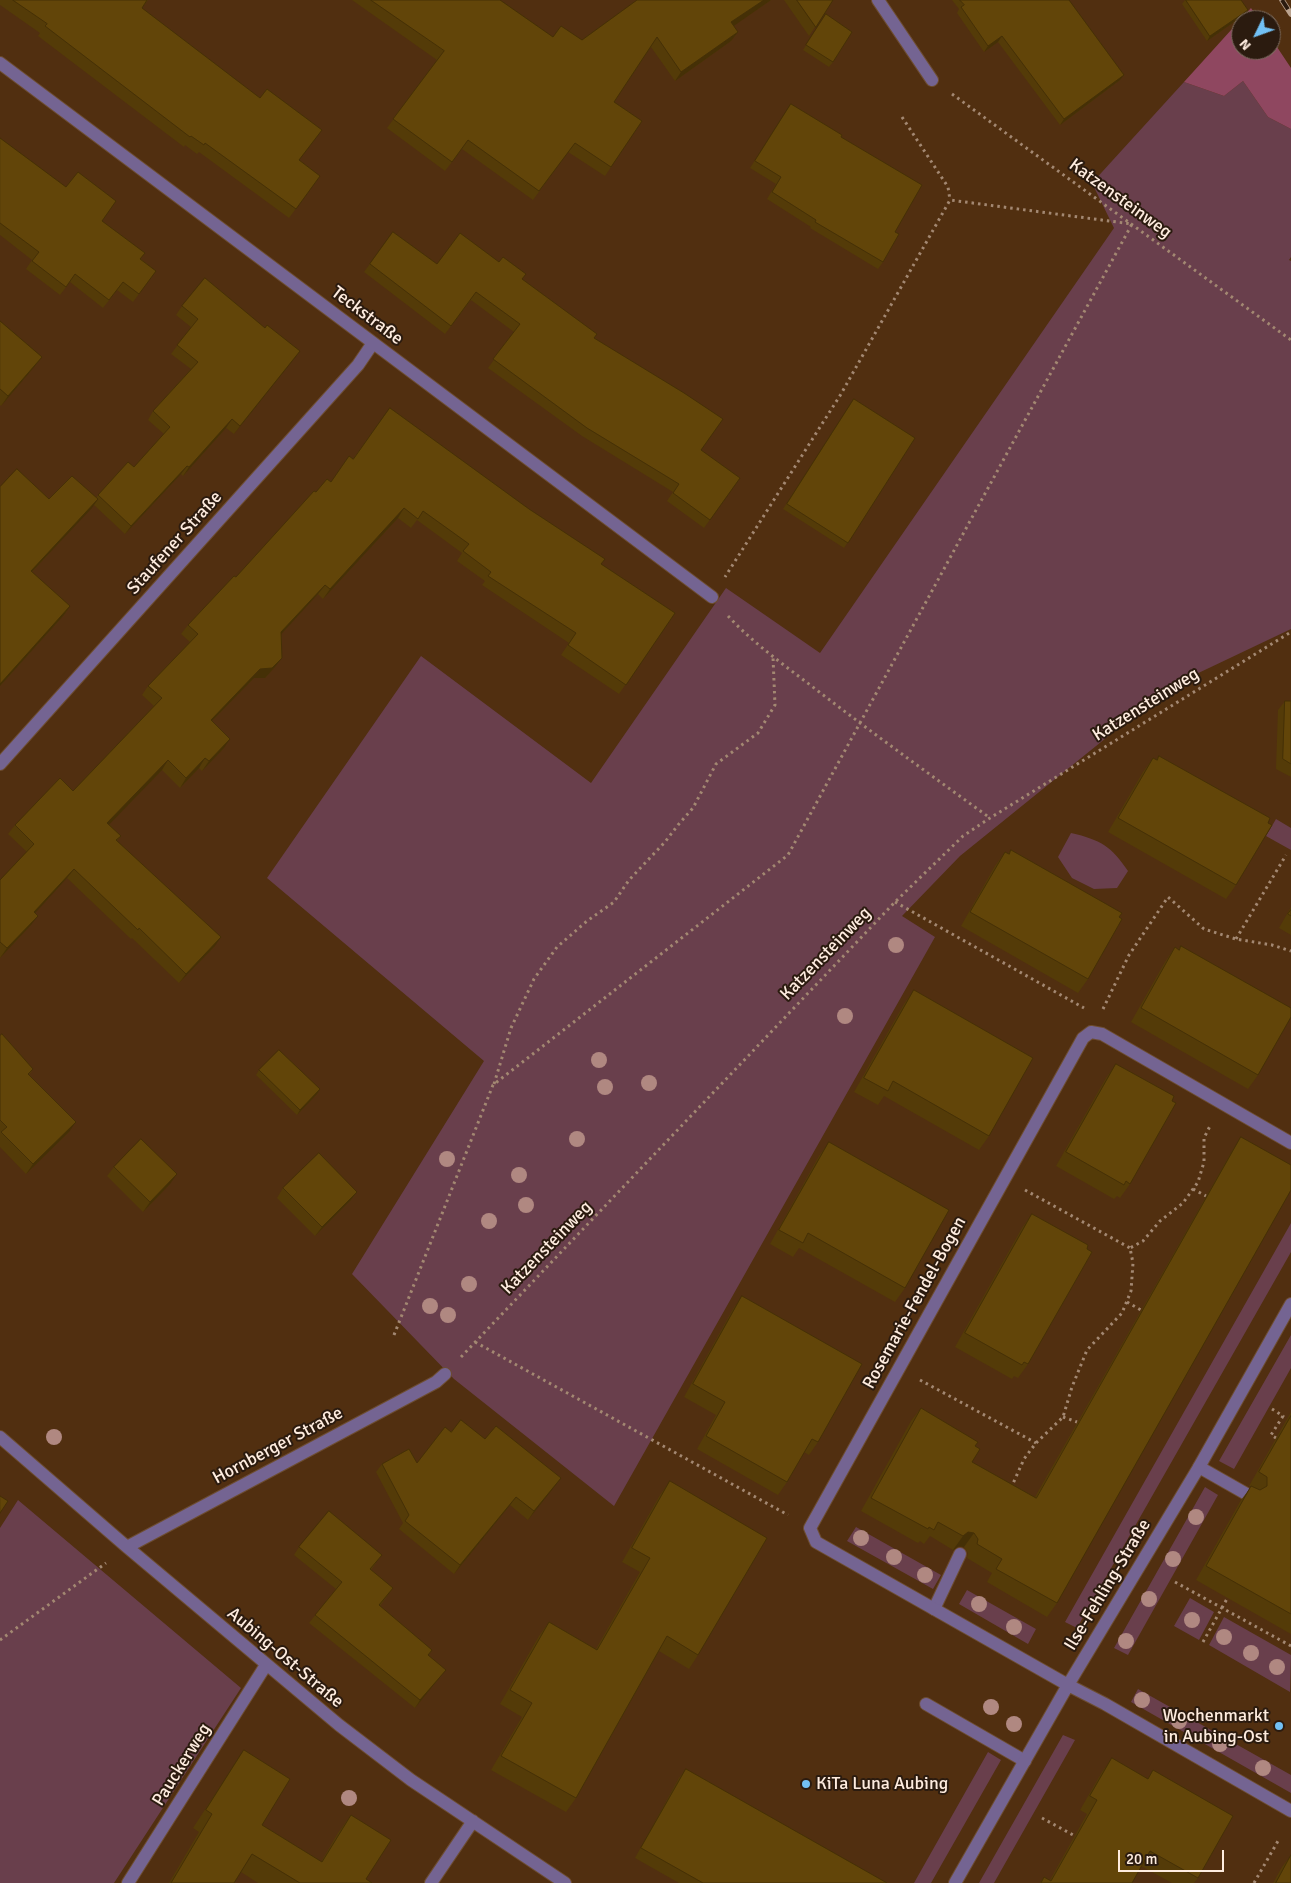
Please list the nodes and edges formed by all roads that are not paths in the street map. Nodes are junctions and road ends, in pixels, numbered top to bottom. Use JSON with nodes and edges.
{"nodes":[{"id":1,"x":878,"y":0,"type":"edge"},
{"id":2,"x":0,"y":63,"type":"edge"},
{"id":3,"x":932,"y":80,"type":"road end"},
{"id":4,"x":374,"y":343,"type":"junction"},
{"id":5,"x":712,"y":597,"type":"road end"},
{"id":6,"x":0,"y":764,"type":"edge"},
{"id":7,"x":1291,"y":1143,"type":"edge"},
{"id":8,"x":1291,"y":1304,"type":"edge"},
{"id":9,"x":445,"y":1374,"type":"road end"},
{"id":10,"x":0,"y":1437,"type":"edge"},
{"id":11,"x":1199,"y":1467,"type":"junction"},
{"id":12,"x":1250,"y":1496,"type":"edge"},
{"id":13,"x":127,"y":1547,"type":"junction"},
{"id":14,"x":960,"y":1554,"type":"edge"},
{"id":15,"x":934,"y":1609,"type":"junction"},
{"id":16,"x":266,"y":1665,"type":"junction"},
{"id":17,"x":1068,"y":1685,"type":"junction"},
{"id":18,"x":926,"y":1704,"type":"dead end"},
{"id":19,"x":1025,"y":1761,"type":"junction"},
{"id":20,"x":1291,"y":1811,"type":"edge"},
{"id":21,"x":473,"y":1820,"type":"junction"},
{"id":22,"x":128,"y":1883,"type":"edge"},
{"id":23,"x":431,"y":1883,"type":"edge"},
{"id":24,"x":566,"y":1883,"type":"edge"},
{"id":25,"x":955,"y":1883,"type":"edge"}],
"edges":[{"from":1,"to":3,"type":"street"},
{"from":2,"to":4,"type":"street","name":"Teckstraße"},
{"from":4,"to":5,"type":"street","name":"Teckstraße"},
{"from":4,"to":6,"type":"street","name":"Staufener Straße"},
{"from":7,"to":15,"type":"street","name":"Rosemarie-Fendel-Bogen"},
{"from":8,"to":11,"type":"street","name":"Ilse-Fehling-Straße"},
{"from":9,"to":13,"type":"street","name":"Hornberger Straße"},
{"from":10,"to":13,"type":"street","name":"Aubing-Ost-Straße"},
{"from":11,"to":12,"type":"street"},
{"from":11,"to":17,"type":"street","name":"Ilse-Fehling-Straße"},
{"from":13,"to":16,"type":"street","name":"Aubing-Ost-Straße"},
{"from":14,"to":15,"type":"street"},
{"from":15,"to":17,"type":"street"},
{"from":16,"to":21,"type":"street","name":"Aubing-Ost-Straße"},
{"from":16,"to":22,"type":"street","name":"Pauckerweg"},
{"from":17,"to":19,"type":"street","name":"Ilse-Fehling-Straße"},
{"from":17,"to":20,"type":"street"},
{"from":18,"to":19,"type":"street"},
{"from":19,"to":25,"type":"street","name":"Ilse-Fehling-Straße"},
{"from":21,"to":23,"type":"street"},
{"from":21,"to":24,"type":"street","name":"Aubing-Ost-Straße"}]}
